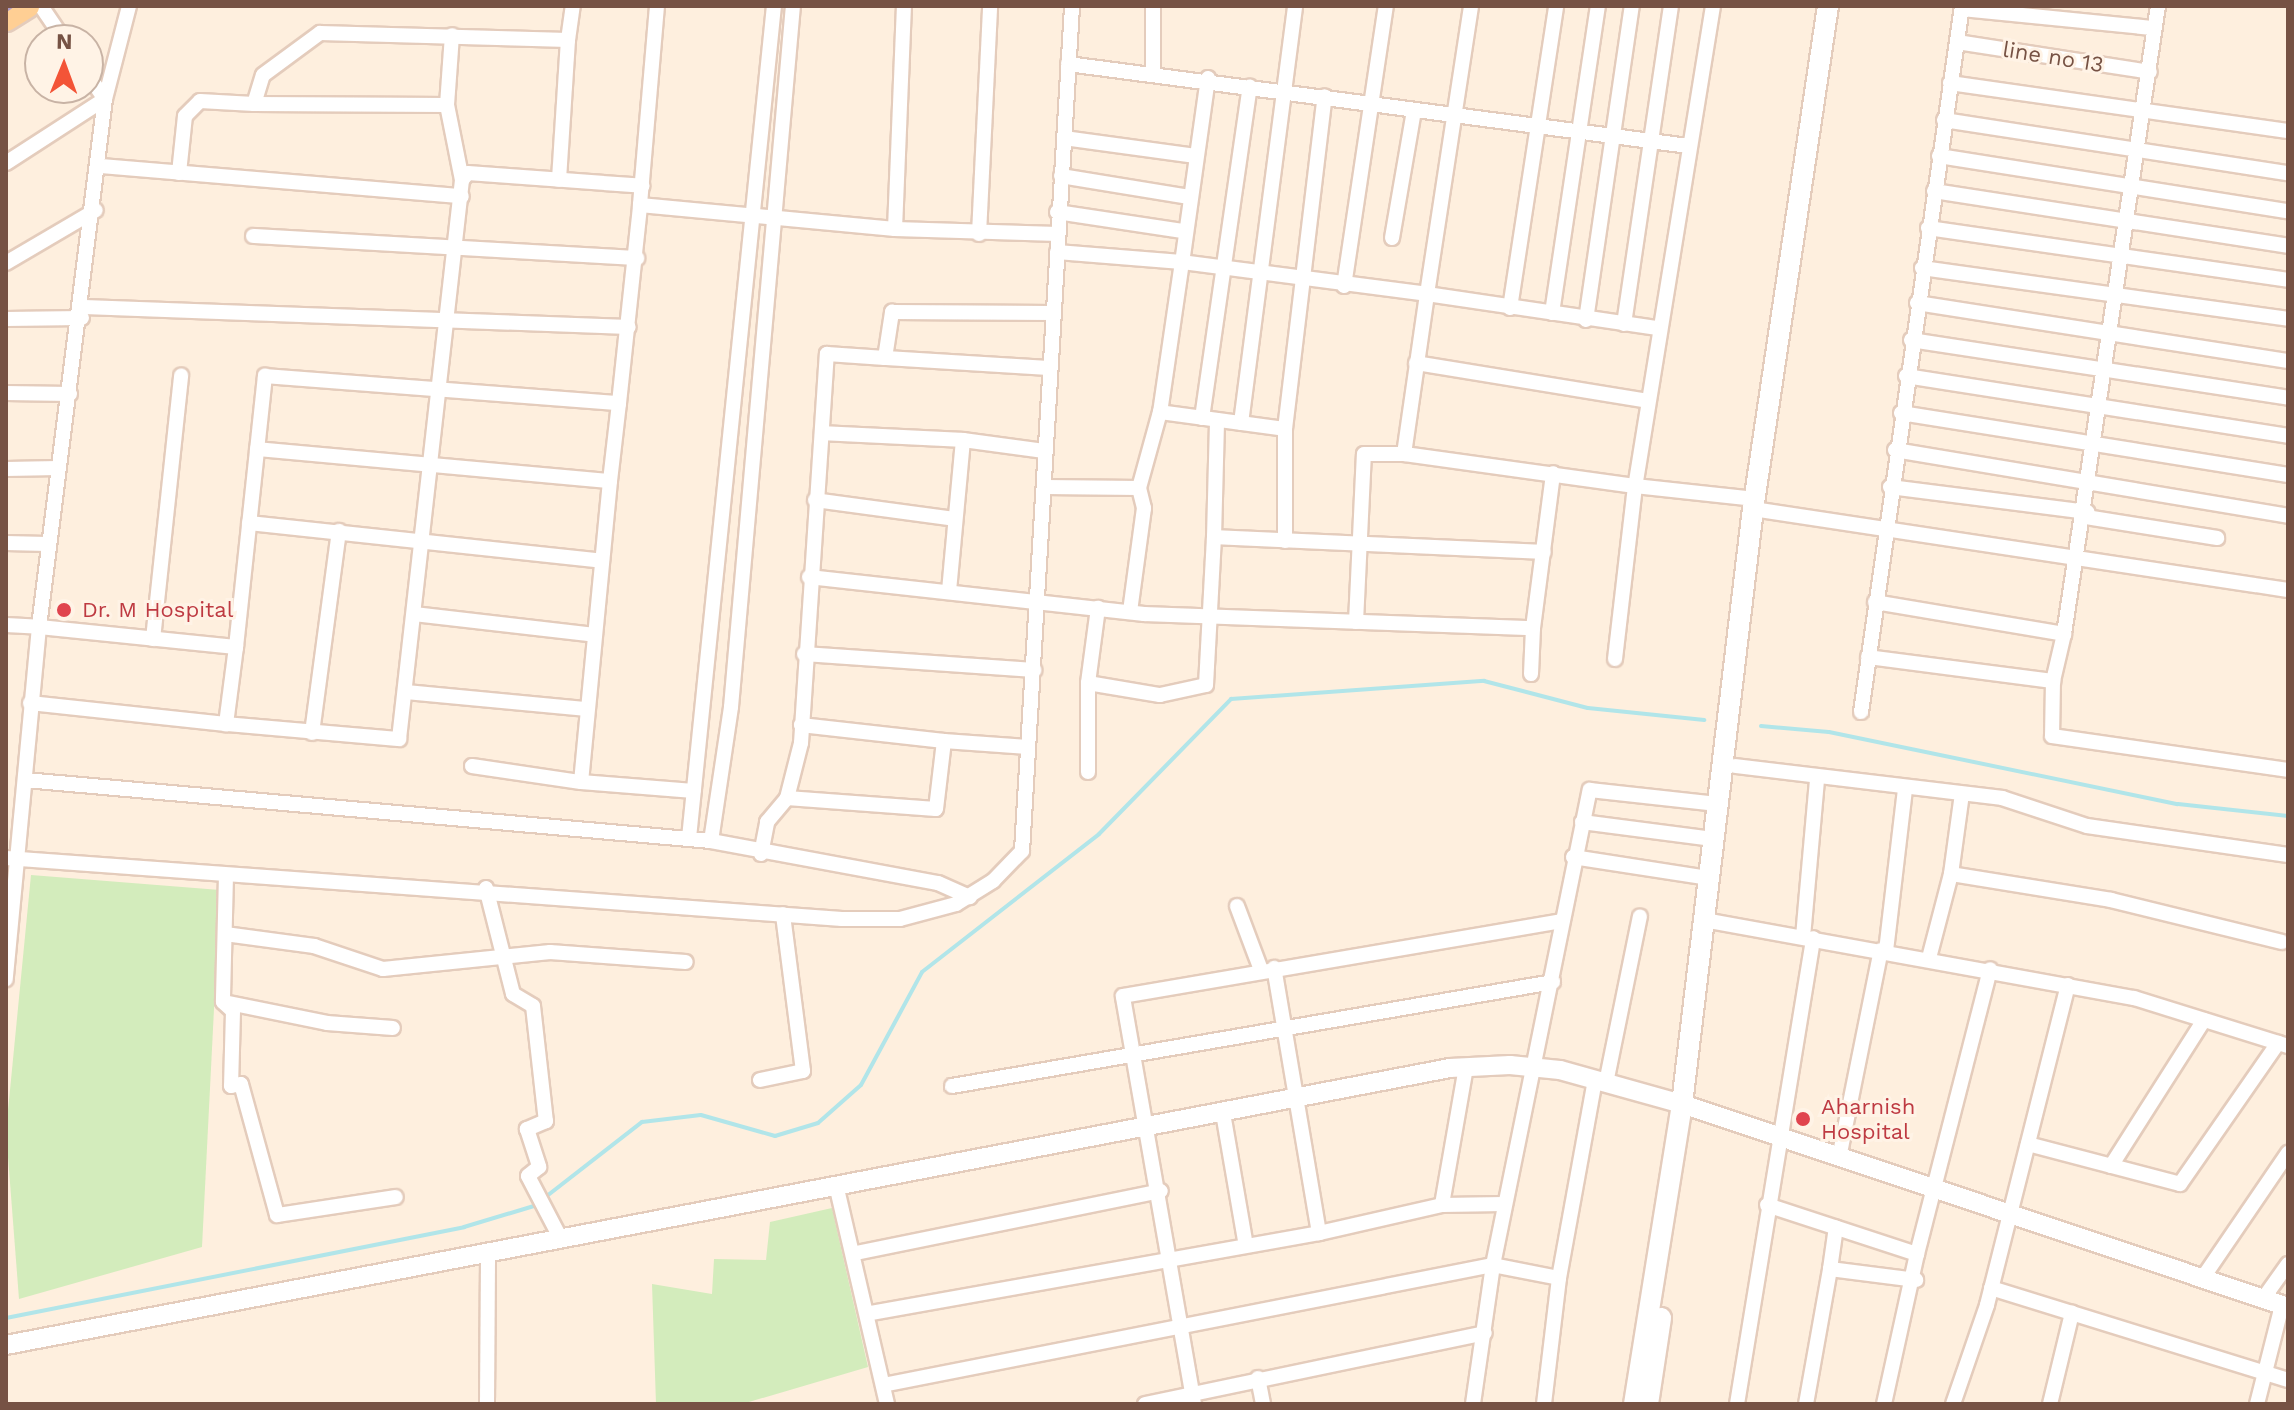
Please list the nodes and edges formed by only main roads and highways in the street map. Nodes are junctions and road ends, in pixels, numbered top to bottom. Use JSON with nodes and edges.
{"nodes":[{"id":1,"x":27,"y":6,"type":"edge"},
{"id":2,"x":40,"y":6,"type":"edge"},
{"id":3,"x":1828,"y":6,"type":"edge"},
{"id":4,"x":1840,"y":6,"type":"edge"},
{"id":5,"x":6,"y":19,"type":"edge"},
{"id":6,"x":6,"y":28,"type":"edge"},
{"id":7,"x":1758,"y":506,"type":"junction"},
{"id":8,"x":1733,"y":718,"type":"junction"},
{"id":9,"x":1709,"y":920,"type":"junction"},
{"id":10,"x":1687,"y":1105,"type":"junction"},
{"id":11,"x":1634,"y":1404,"type":"edge"},
{"id":12,"x":1648,"y":1404,"type":"edge"}],
"edges":[{"from":1,"to":5,"type":"main road"},
{"from":2,"to":6,"type":"main road"},
{"from":3,"to":7,"type":"main road"},
{"from":4,"to":7,"type":"main road"},
{"from":7,"to":8,"type":"main road"},
{"from":8,"to":9,"type":"main road"},
{"from":8,"to":9,"type":"main road"},
{"from":9,"to":10,"type":"main road"},
{"from":10,"to":11,"type":"main road"},
{"from":10,"to":12,"type":"main road"}]}
